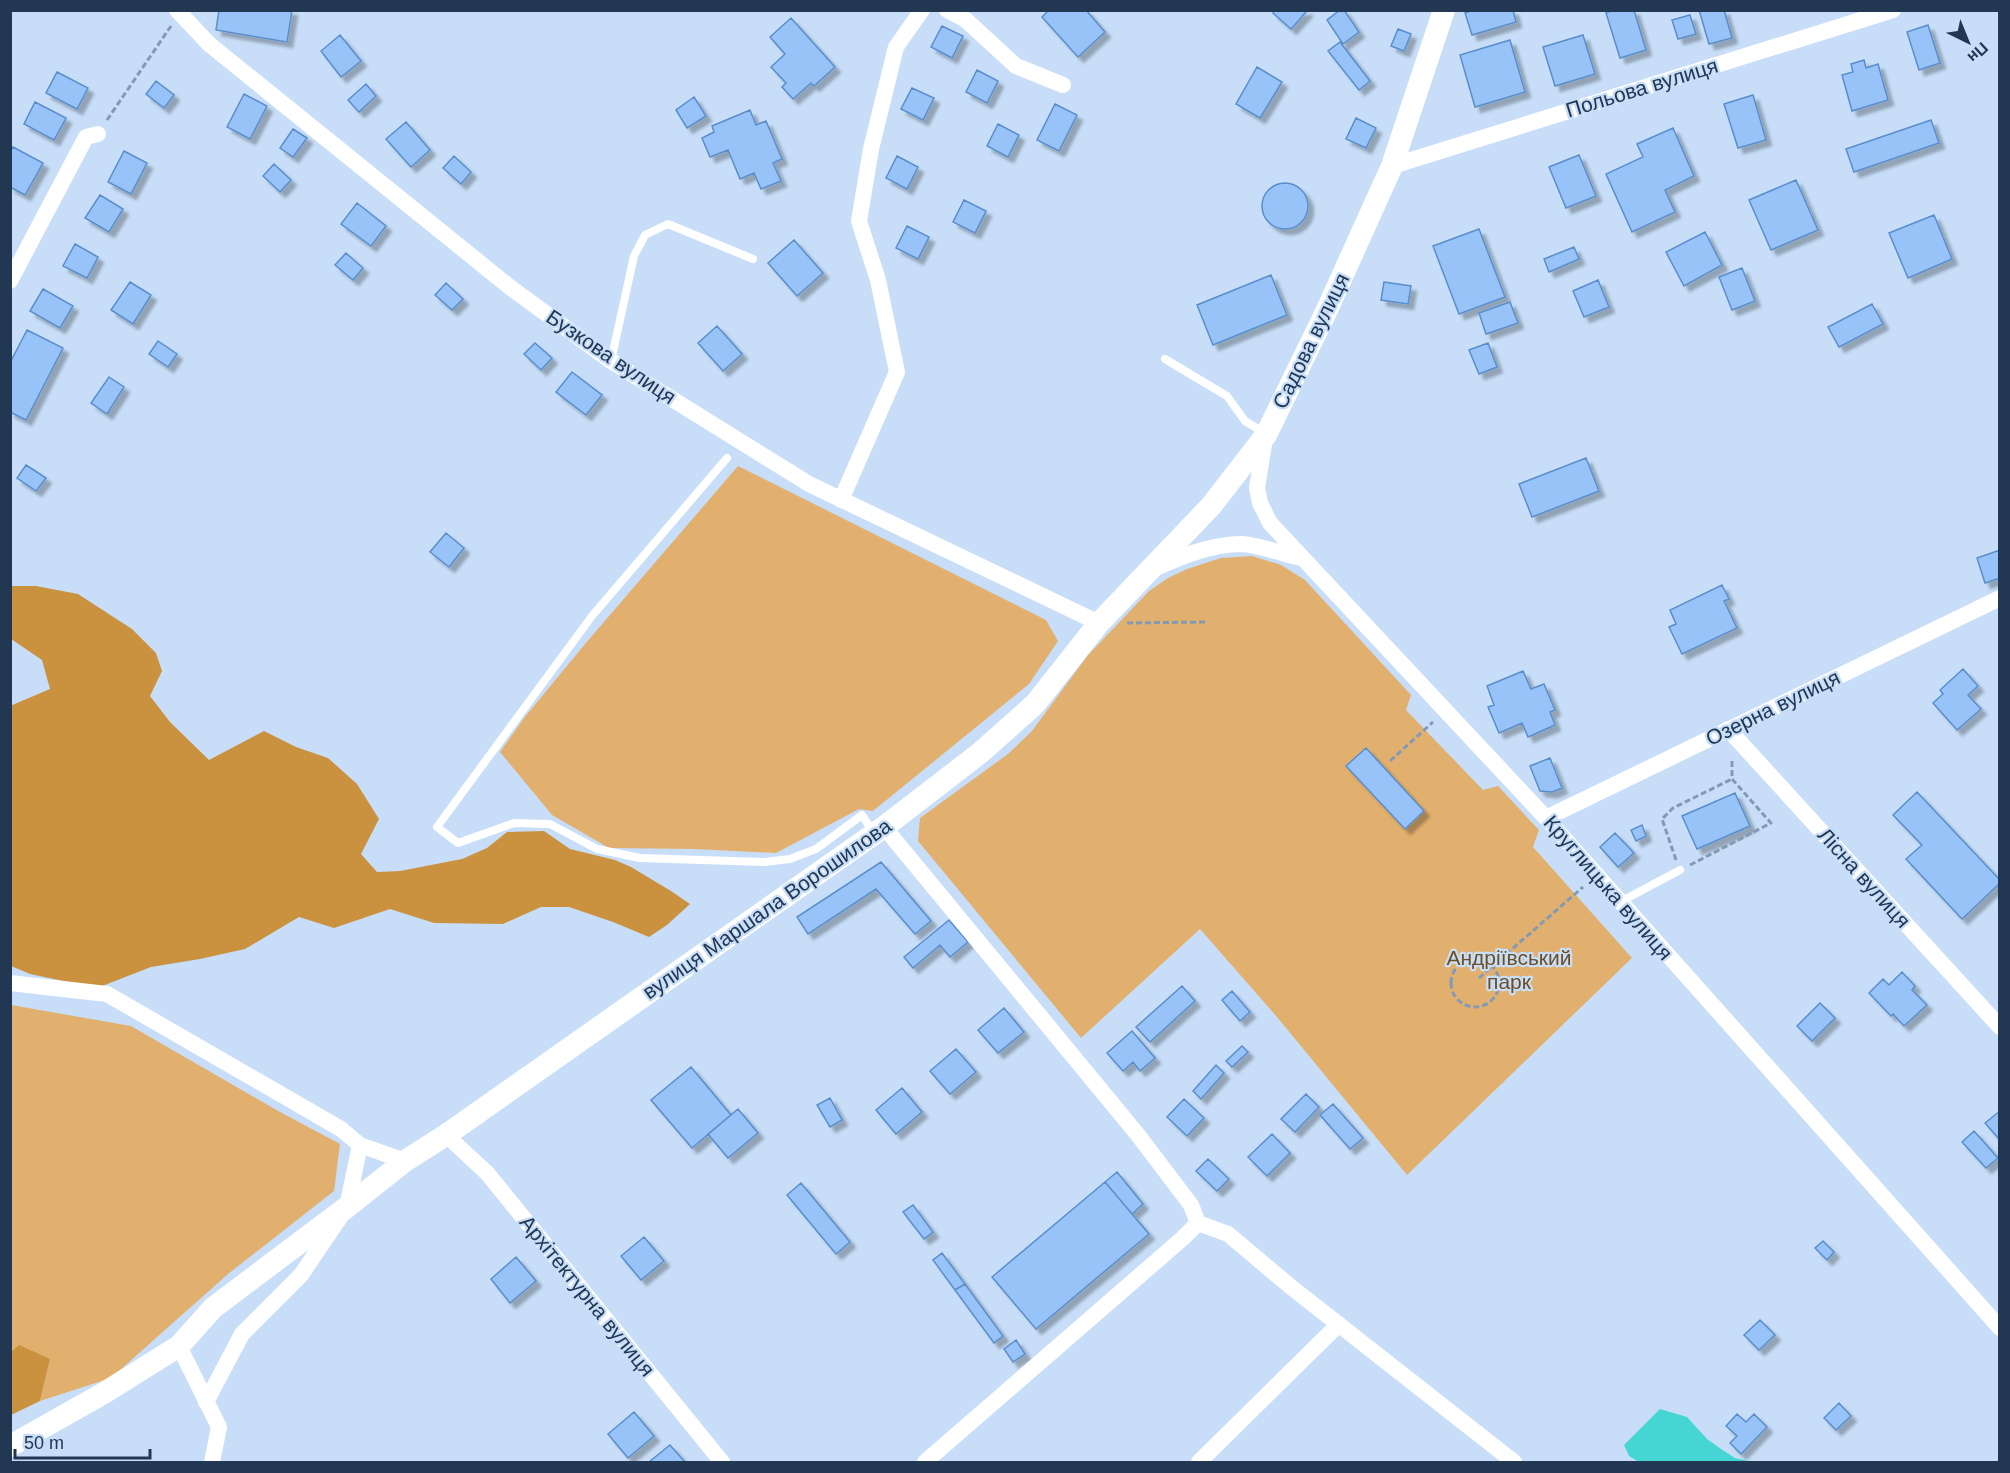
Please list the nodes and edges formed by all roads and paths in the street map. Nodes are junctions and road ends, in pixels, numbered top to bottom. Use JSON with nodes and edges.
{"nodes":[{"id":1,"x":922,"y":10,"type":"edge"},
{"id":2,"x":947,"y":10,"type":"edge"},
{"id":3,"x":1444,"y":10,"type":"edge"},
{"id":4,"x":1893,"y":10,"type":"edge"},
{"id":5,"x":178,"y":13,"type":"edge"},
{"id":6,"x":1063,"y":85,"type":"dead end"},
{"id":7,"x":98,"y":134,"type":"joint"},
{"id":8,"x":1392,"y":166,"type":"junction"},
{"id":9,"x":753,"y":259,"type":"dead end"},
{"id":10,"x":10,"y":280,"type":"edge"},
{"id":11,"x":1165,"y":359,"type":"dead end"},
{"id":12,"x":611,"y":361,"type":"junction"},
{"id":13,"x":1266,"y":435,"type":"junction"},
{"id":14,"x":727,"y":458,"type":"dead end"},
{"id":15,"x":841,"y":500,"type":"junction"},
{"id":16,"x":1301,"y":558,"type":"junction"},
{"id":17,"x":1147,"y":572,"type":"junction"},
{"id":18,"x":2000,"y":598,"type":"edge"},
{"id":19,"x":1206,"y":622,"type":"dead end"},
{"id":20,"x":1099,"y":623,"type":"junction"},
{"id":21,"x":1446,"y":710,"type":"junction"},
{"id":22,"x":1728,"y":729,"type":"junction"},
{"id":23,"x":1390,"y":761,"type":"dead end"},
{"id":24,"x":1546,"y":818,"type":"junction"},
{"id":25,"x":879,"y":830,"type":"junction"},
{"id":26,"x":1680,"y":870,"type":"junction"},
{"id":27,"x":1596,"y":875,"type":"junction"},
{"id":28,"x":1619,"y":902,"type":"junction"},
{"id":29,"x":1492,"y":966,"type":"junction"},
{"id":30,"x":1479,"y":978,"type":"dead end"},
{"id":31,"x":10,"y":982,"type":"edge"},
{"id":32,"x":2000,"y":1027,"type":"edge"},
{"id":33,"x":446,"y":1136,"type":"junction"},
{"id":34,"x":360,"y":1145,"type":"junction"},
{"id":35,"x":405,"y":1161,"type":"junction"},
{"id":36,"x":347,"y":1207,"type":"junction"},
{"id":37,"x":1198,"y":1223,"type":"junction"},
{"id":38,"x":1339,"y":1324,"type":"junction"},
{"id":39,"x":2000,"y":1328,"type":"edge"},
{"id":40,"x":179,"y":1346,"type":"junction"},
{"id":41,"x":206,"y":1402,"type":"junction"},
{"id":42,"x":10,"y":1446,"type":"edge"},
{"id":43,"x":212,"y":1462,"type":"edge"},
{"id":44,"x":722,"y":1462,"type":"edge"},
{"id":45,"x":925,"y":1462,"type":"edge"},
{"id":46,"x":1199,"y":1462,"type":"edge"},
{"id":47,"x":1514,"y":1462,"type":"edge"}],
"edges":[{"from":1,"to":15,"type":"street"},
{"from":2,"to":6,"type":"street"},
{"from":3,"to":8,"type":"street","name":"Садова вулиця"},
{"from":4,"to":8,"type":"street","name":"Польова вулиця"},
{"from":5,"to":7,"type":"path"},
{"from":5,"to":12,"type":"street","name":"Бузкова вулиця"},
{"from":7,"to":10,"type":"street"},
{"from":8,"to":13,"type":"street","name":"Садова вулиця"},
{"from":9,"to":12,"type":"lane"},
{"from":11,"to":13,"type":"lane"},
{"from":12,"to":15,"type":"street","name":"Бузкова вулиця"},
{"from":13,"to":16,"type":"street","name":"Круглицька вулиця"},
{"from":13,"to":17,"type":"street","name":"Садова вулиця"},
{"from":14,"to":25,"type":"lane"},
{"from":15,"to":20,"type":"street","name":"Бузкова вулиця"},
{"from":16,"to":17,"type":"street"},
{"from":16,"to":21,"type":"street","name":"Круглицька вулиця"},
{"from":17,"to":20,"type":"street","name":"Садова вулиця"},
{"from":18,"to":22,"type":"street","name":"Озерна вулиця"},
{"from":19,"to":20,"type":"path"},
{"from":20,"to":25,"type":"street","name":"вулиця Маршала Ворошилова"},
{"from":21,"to":23,"type":"path"},
{"from":21,"to":24,"type":"street","name":"Круглицька вулиця"},
{"from":22,"to":24,"type":"street","name":"Озерна вулиця"},
{"from":22,"to":32,"type":"street","name":"Лісна вулиця"},
{"from":24,"to":27,"type":"street","name":"Круглицька вулиця"},
{"from":25,"to":33,"type":"street","name":"вулиця Маршала Ворошилова"},
{"from":25,"to":37,"type":"street"},
{"from":26,"to":26,"type":"path"},
{"from":26,"to":28,"type":"lane"},
{"from":27,"to":28,"type":"street","name":"Круглицька вулиця"},
{"from":27,"to":29,"type":"path"},
{"from":28,"to":39,"type":"street","name":"Круглицька вулиця"},
{"from":29,"to":29,"type":"path"},
{"from":29,"to":30,"type":"path"},
{"from":31,"to":34,"type":"street"},
{"from":33,"to":35,"type":"street","name":"вулиця Маршала Ворошилова"},
{"from":33,"to":44,"type":"street","name":"Архітектурна вулиця"},
{"from":34,"to":35,"type":"street"},
{"from":34,"to":36,"type":"street"},
{"from":35,"to":36,"type":"street","name":"вулиця Маршала Ворошилова"},
{"from":36,"to":40,"type":"street","name":"вулиця Маршала Ворошилова"},
{"from":36,"to":41,"type":"street"},
{"from":37,"to":38,"type":"street"},
{"from":37,"to":45,"type":"street"},
{"from":38,"to":46,"type":"street"},
{"from":38,"to":47,"type":"street"},
{"from":40,"to":41,"type":"street"},
{"from":40,"to":42,"type":"street","name":"вулиця Маршала Ворошилова"},
{"from":41,"to":43,"type":"street"}]}
